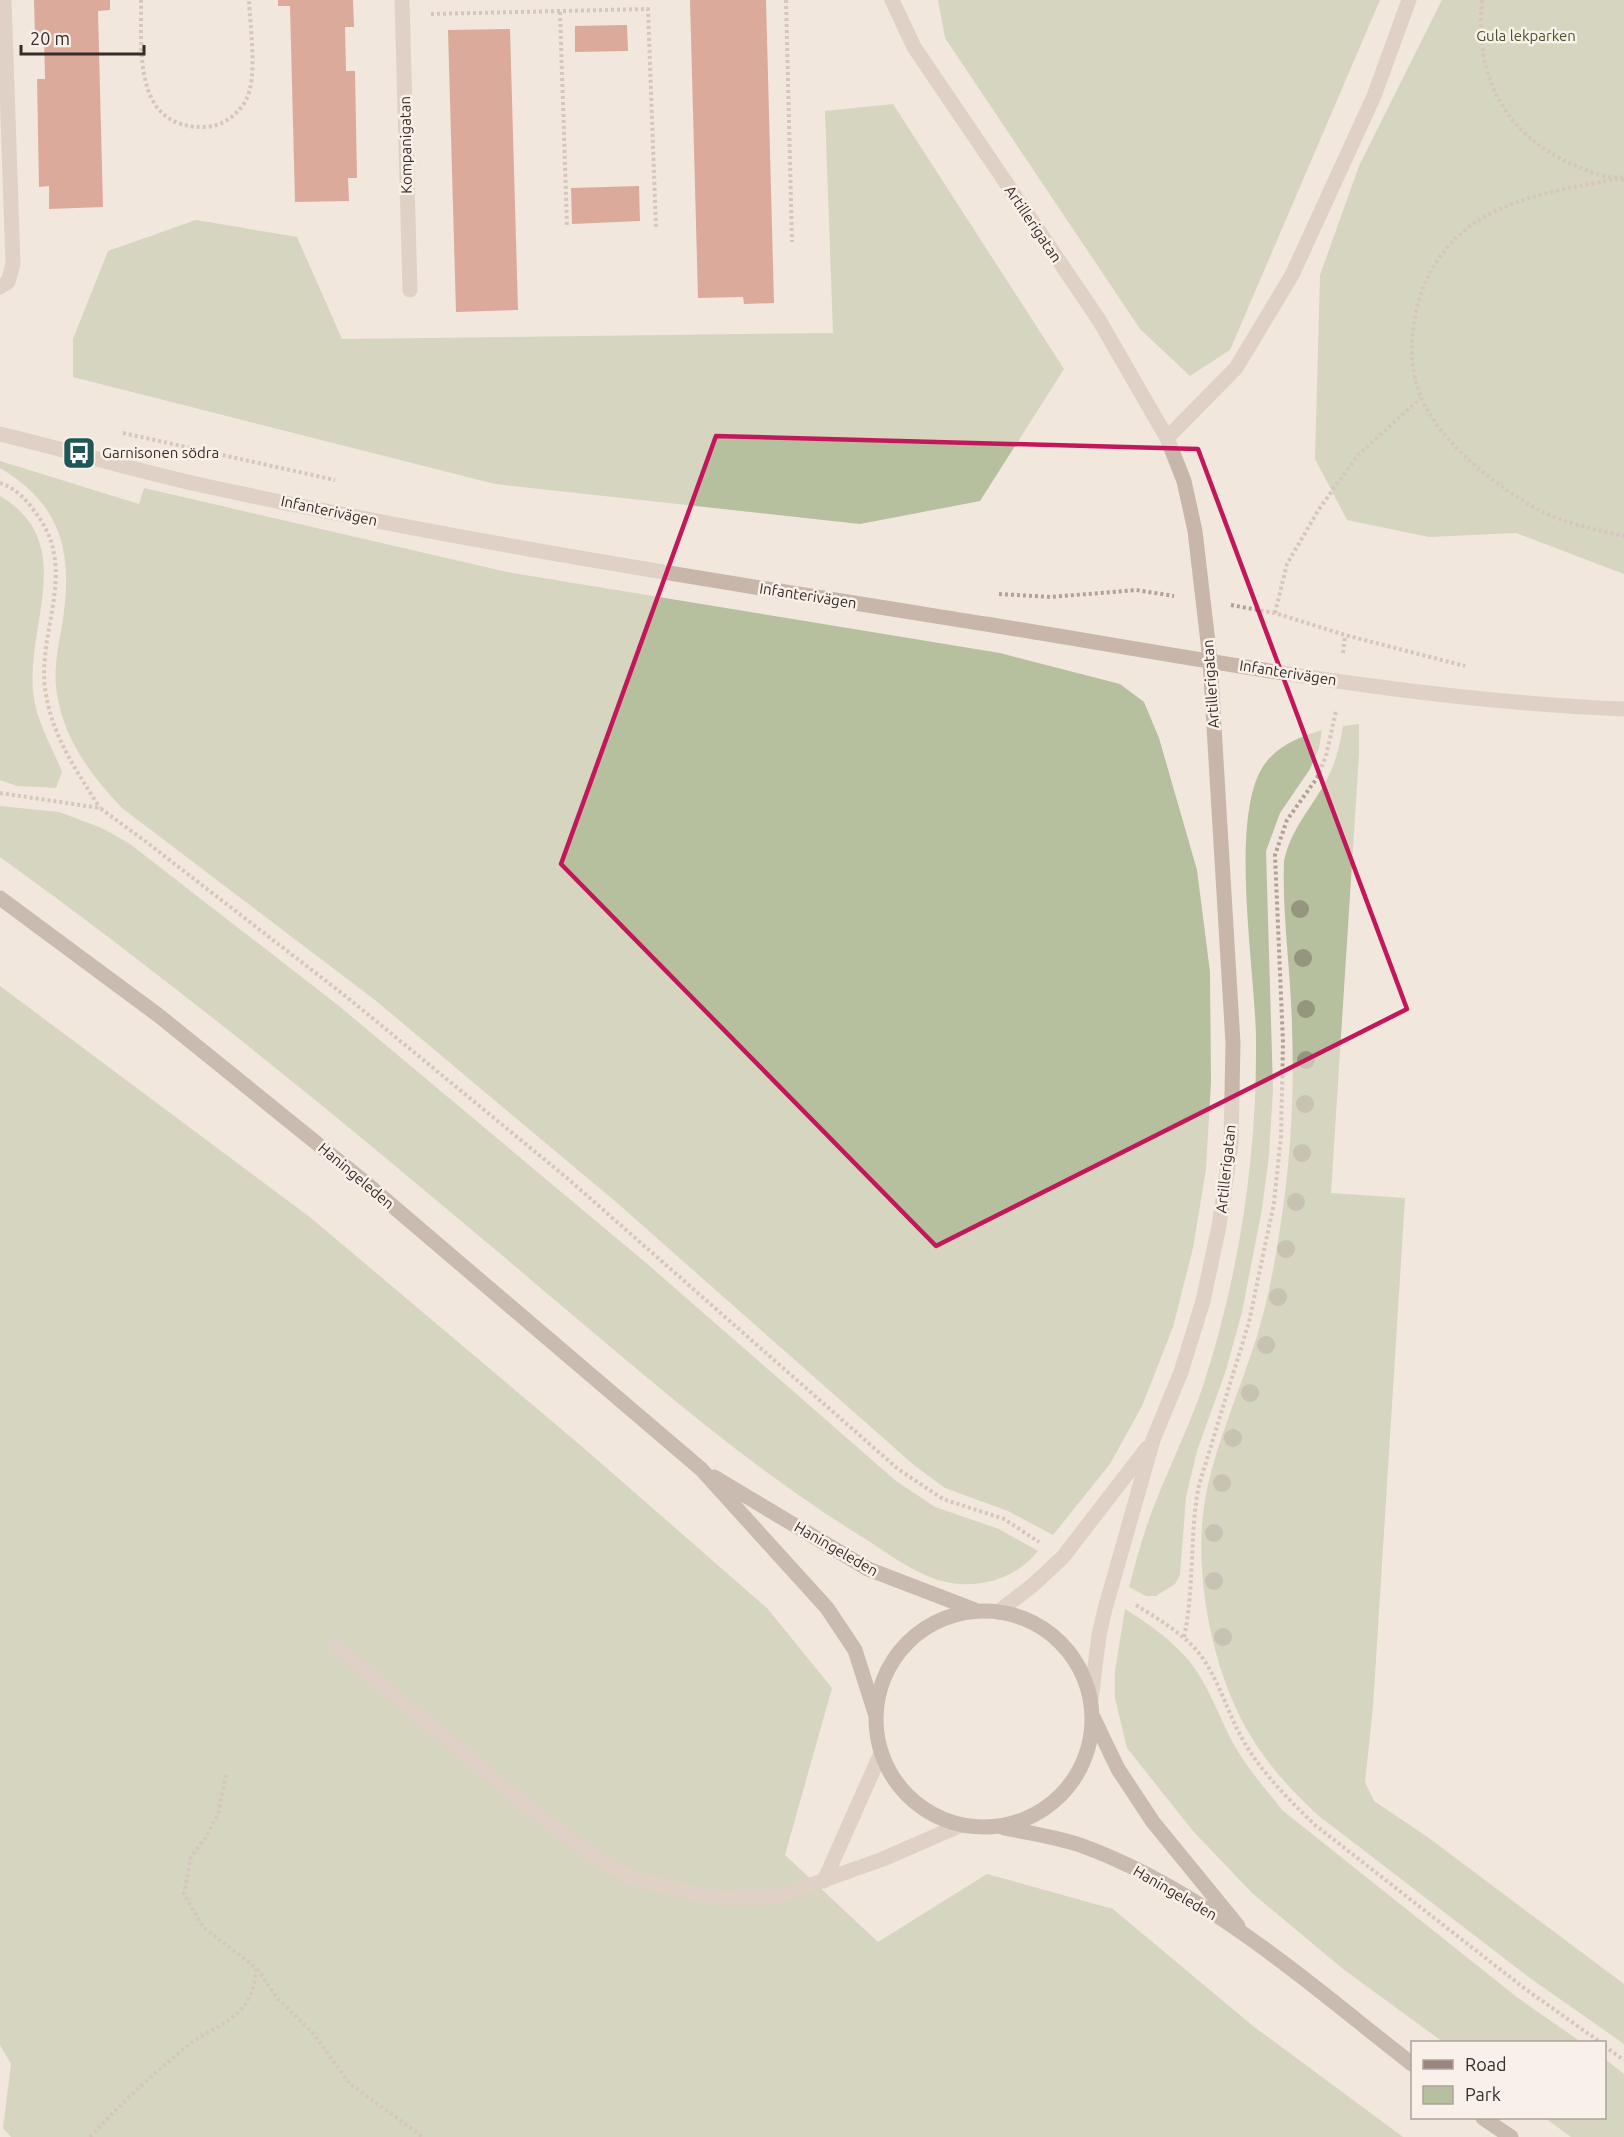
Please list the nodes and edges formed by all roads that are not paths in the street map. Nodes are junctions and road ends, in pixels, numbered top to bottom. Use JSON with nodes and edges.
{"nodes":[{"id":1,"x":4,"y":0,"type":"edge"},
{"id":2,"x":892,"y":0,"type":"edge"},
{"id":3,"x":1409,"y":0,"type":"edge"},
{"id":4,"x":403,"y":7,"type":"edge"},
{"id":5,"x":0,"y":287,"type":"edge"},
{"id":6,"x":410,"y":290,"type":"dead end"},
{"id":7,"x":0,"y":434,"type":"edge"},
{"id":8,"x":1167,"y":438,"type":"junction"},
{"id":9,"x":1210,"y":660,"type":"junction"},
{"id":10,"x":1624,"y":709,"type":"edge"},
{"id":11,"x":0,"y":898,"type":"edge"},
{"id":12,"x":1153,"y":1440,"type":"junction"},
{"id":13,"x":701,"y":1469,"type":"junction"},
{"id":14,"x":980,"y":1611,"type":"junction"},
{"id":15,"x":998,"y":1612,"type":"junction"},
{"id":16,"x":334,"y":1645,"type":"dead end"},
{"id":17,"x":1091,"y":1699,"type":"junction"},
{"id":18,"x":876,"y":1716,"type":"junction"},
{"id":19,"x":1092,"y":1716,"type":"junction"},
{"id":20,"x":881,"y":1753,"type":"junction"},
{"id":21,"x":961,"y":1825,"type":"junction"},
{"id":22,"x":998,"y":1827,"type":"junction"},
{"id":23,"x":824,"y":1881,"type":"junction"},
{"id":24,"x":1245,"y":1935,"type":"junction"},
{"id":25,"x":1411,"y":2062,"type":"edge"},
{"id":26,"x":1484,"y":2119,"type":"edge"},
{"id":27,"x":1511,"y":2137,"type":"edge"}],
"edges":[{"from":1,"to":5,"type":"street"},
{"from":2,"to":8,"type":"street","name":"Artillerigatan"},
{"from":3,"to":8,"type":"street"},
{"from":4,"to":6,"type":"street","name":"Kompanigatan"},
{"from":7,"to":9,"type":"street","name":"Infanterivägen"},
{"from":8,"to":9,"type":"street","name":"Artillerigatan"},
{"from":9,"to":10,"type":"street","name":"Infanterivägen"},
{"from":9,"to":12,"type":"street","name":"Artillerigatan"},
{"from":11,"to":13,"type":"main road","name":"Haningeleden"},
{"from":12,"to":15,"type":"street","name":"Artillerigatan"},
{"from":12,"to":17,"type":"street","name":"Artillerigatan"},
{"from":13,"to":14,"type":"main road","name":"Haningeleden"},
{"from":13,"to":18,"type":"main road","name":"Haningeleden"},
{"from":14,"to":15,"type":"main road"},
{"from":14,"to":18,"type":"main road"},
{"from":15,"to":17,"type":"main road"},
{"from":16,"to":23,"type":"street"},
{"from":17,"to":19,"type":"main road"},
{"from":18,"to":20,"type":"main road"},
{"from":19,"to":22,"type":"main road"},
{"from":19,"to":24,"type":"main road","name":"Haningeleden"},
{"from":20,"to":21,"type":"main road"},
{"from":20,"to":23,"type":"street"},
{"from":21,"to":22,"type":"main road"},
{"from":21,"to":23,"type":"street"},
{"from":22,"to":24,"type":"main road","name":"Haningeleden"},
{"from":24,"to":25,"type":"main road","name":"Haningeleden"},
{"from":26,"to":27,"type":"main road"}]}
